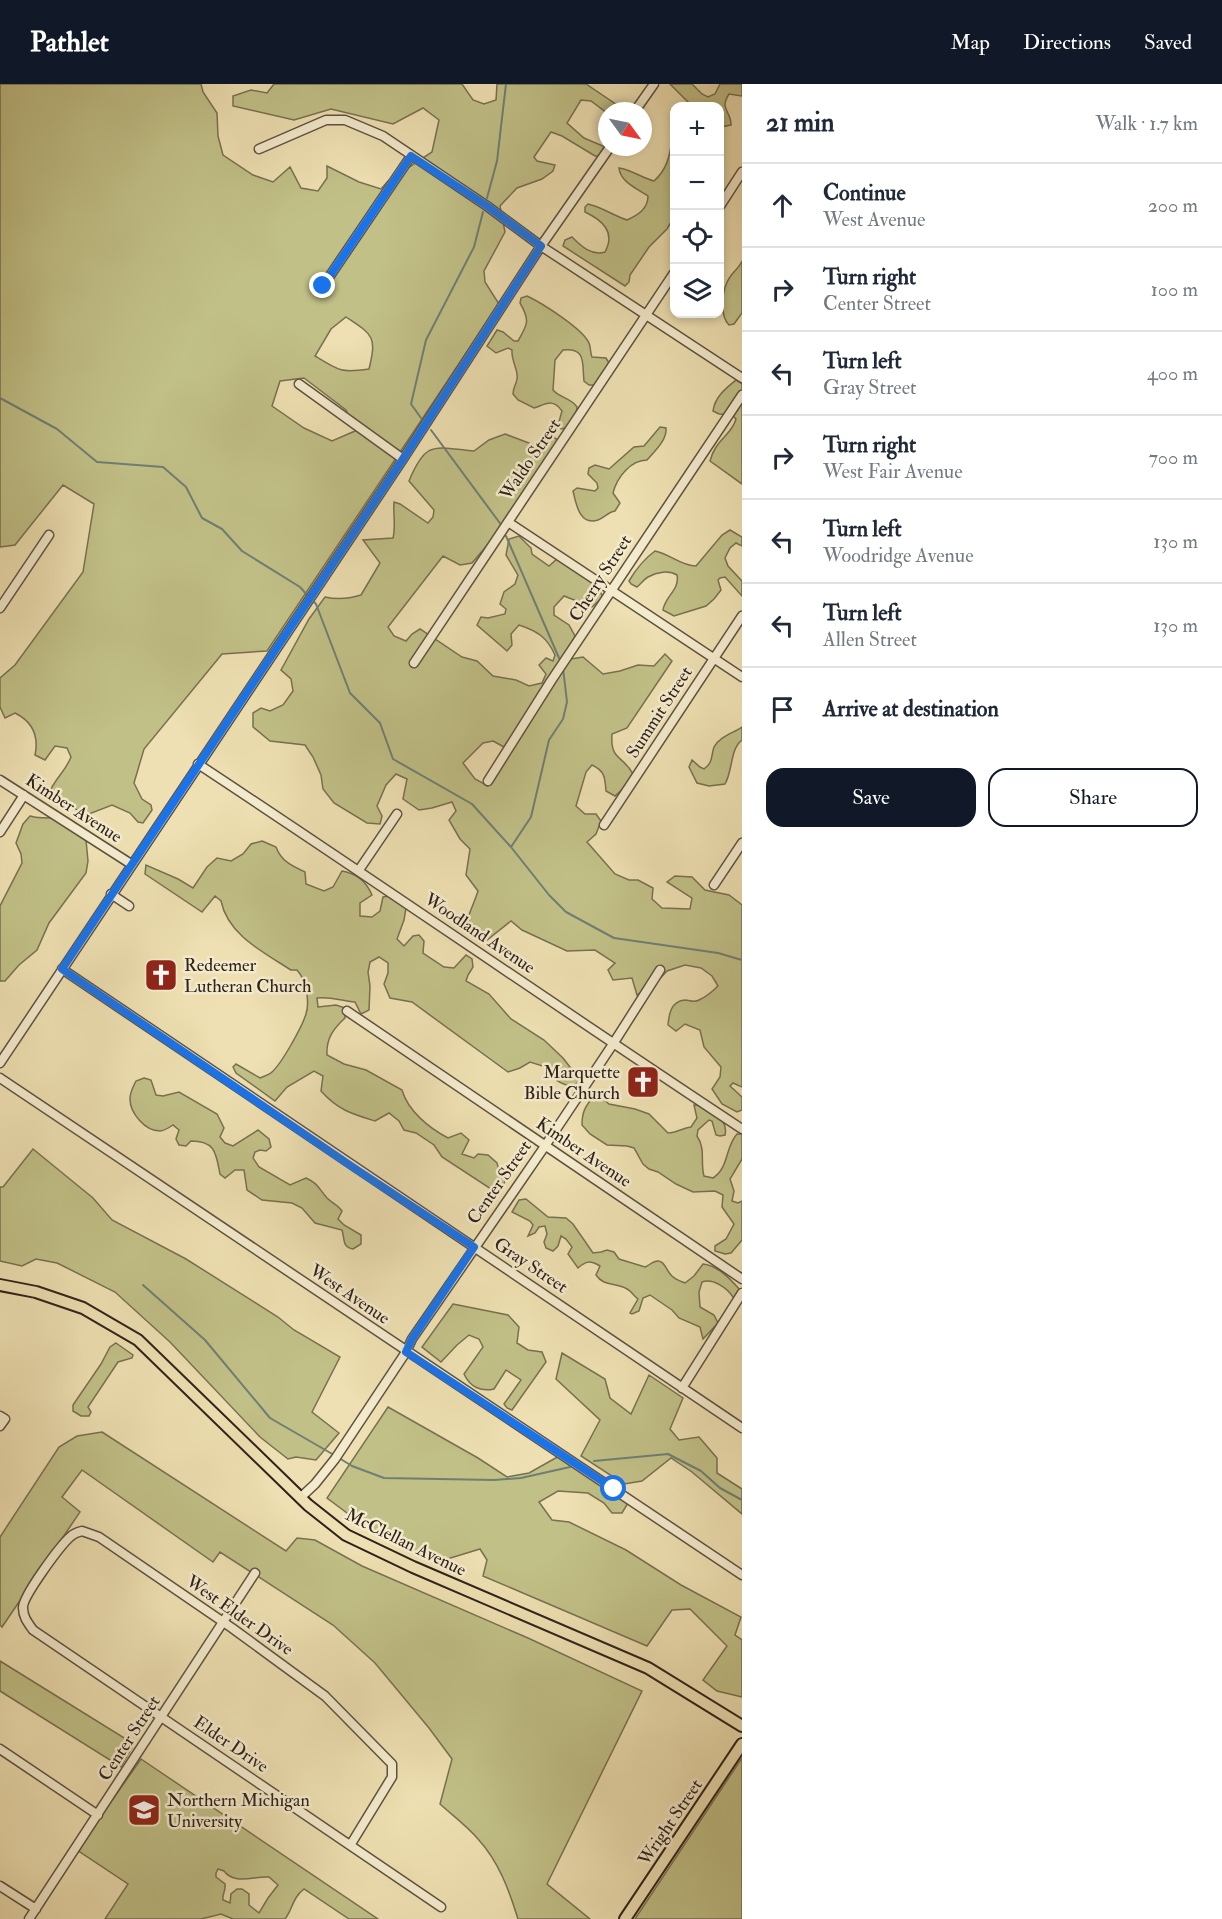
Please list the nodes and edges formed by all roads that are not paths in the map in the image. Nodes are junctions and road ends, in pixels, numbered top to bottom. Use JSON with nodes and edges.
{"nodes":[{"id":1,"x":654,"y":84,"type":"edge"},
{"id":2,"x":641,"y":102,"type":"edge"},
{"id":3,"x":260,"y":149,"type":"dead end"},
{"id":4,"x":411,"y":156,"type":"junction"},
{"id":5,"x":604,"y":156,"type":"edge"},
{"id":6,"x":742,"y":172,"type":"edge"},
{"id":7,"x":724,"y":200,"type":"edge"},
{"id":8,"x":541,"y":246,"type":"junction"},
{"id":9,"x":670,"y":280,"type":"edge"},
{"id":10,"x":323,"y":286,"type":"dead end"},
{"id":11,"x":646,"y":315,"type":"junction"},
{"id":12,"x":742,"y":378,"type":"edge"},
{"id":13,"x":299,"y":384,"type":"dead end"},
{"id":14,"x":742,"y":395,"type":"edge"},
{"id":15,"x":403,"y":459,"type":"junction"},
{"id":16,"x":508,"y":522,"type":"junction"},
{"id":17,"x":49,"y":535,"type":"dead end"},
{"id":18,"x":612,"y":590,"type":"junction"},
{"id":19,"x":0,"y":608,"type":"edge"},
{"id":20,"x":742,"y":616,"type":"edge"},
{"id":21,"x":714,"y":658,"type":"junction"},
{"id":22,"x":414,"y":663,"type":"dead end"},
{"id":23,"x":742,"y":677,"type":"edge"},
{"id":24,"x":198,"y":764,"type":"junction"},
{"id":25,"x":0,"y":780,"type":"edge"},
{"id":26,"x":488,"y":781,"type":"dead end"},
{"id":27,"x":24,"y":795,"type":"junction"},
{"id":28,"x":397,"y":814,"type":"dead end"},
{"id":29,"x":604,"y":825,"type":"dead end"},
{"id":30,"x":0,"y":831,"type":"edge"},
{"id":31,"x":742,"y":843,"type":"edge"},
{"id":32,"x":131,"y":864,"type":"junction"},
{"id":33,"x":359,"y":870,"type":"junction"},
{"id":34,"x":714,"y":885,"type":"dead end"},
{"id":35,"x":111,"y":894,"type":"junction"},
{"id":36,"x":129,"y":906,"type":"dead end"},
{"id":37,"x":62,"y":969,"type":"junction"},
{"id":38,"x":660,"y":970,"type":"dead end"},
{"id":39,"x":347,"y":1011,"type":"dead end"},
{"id":40,"x":613,"y":1044,"type":"junction"},
{"id":41,"x":0,"y":1062,"type":"edge"},
{"id":42,"x":0,"y":1078,"type":"edge"},
{"id":43,"x":742,"y":1129,"type":"edge"},
{"id":44,"x":544,"y":1146,"type":"junction"},
{"id":45,"x":474,"y":1247,"type":"junction"},
{"id":46,"x":742,"y":1279,"type":"edge"},
{"id":47,"x":0,"y":1285,"type":"edge"},
{"id":48,"x":742,"y":1293,"type":"edge"},
{"id":49,"x":406,"y":1352,"type":"junction"},
{"id":50,"x":682,"y":1388,"type":"junction"},
{"id":51,"x":742,"y":1428,"type":"edge"},
{"id":52,"x":300,"y":1498,"type":"junction"},
{"id":53,"x":255,"y":1573,"type":"dead end"},
{"id":54,"x":742,"y":1575,"type":"edge"},
{"id":55,"x":223,"y":1623,"type":"junction"},
{"id":56,"x":33,"y":1630,"type":"joint"},
{"id":57,"x":163,"y":1717,"type":"junction"},
{"id":58,"x":742,"y":1726,"type":"edge"},
{"id":59,"x":742,"y":1744,"type":"edge"},
{"id":60,"x":0,"y":1749,"type":"edge"},
{"id":61,"x":98,"y":1815,"type":"junction"},
{"id":62,"x":351,"y":1844,"type":"junction"},
{"id":63,"x":0,"y":1886,"type":"edge"},
{"id":64,"x":441,"y":1907,"type":"dead end"},
{"id":65,"x":36,"y":1909,"type":"junction"},
{"id":66,"x":29,"y":1919,"type":"edge"},
{"id":67,"x":625,"y":1919,"type":"edge"}],
"edges":[{"from":1,"to":2,"type":"street"},
{"from":3,"to":4,"type":"street"},
{"from":4,"to":8,"type":"street"},
{"from":4,"to":10,"type":"street"},
{"from":5,"to":8,"type":"street"},
{"from":6,"to":7,"type":"street"},
{"from":8,"to":11,"type":"street"},
{"from":8,"to":15,"type":"street"},
{"from":9,"to":11,"type":"street","name":"Waldo Street"},
{"from":11,"to":12,"type":"street"},
{"from":11,"to":16,"type":"street","name":"Waldo Street"},
{"from":13,"to":15,"type":"street"},
{"from":14,"to":18,"type":"street","name":"Cherry Street"},
{"from":15,"to":24,"type":"street"},
{"from":16,"to":18,"type":"street"},
{"from":16,"to":22,"type":"street","name":"Waldo Street"},
{"from":17,"to":19,"type":"street"},
{"from":18,"to":21,"type":"street"},
{"from":18,"to":26,"type":"street","name":"Cherry Street"},
{"from":20,"to":21,"type":"street","name":"Summit Street"},
{"from":21,"to":23,"type":"street"},
{"from":21,"to":29,"type":"street","name":"Summit Street"},
{"from":24,"to":32,"type":"street"},
{"from":24,"to":33,"type":"street","name":"Woodland Avenue"},
{"from":25,"to":27,"type":"street","name":"Kimber Avenue"},
{"from":27,"to":30,"type":"street"},
{"from":27,"to":32,"type":"street","name":"Kimber Avenue"},
{"from":28,"to":33,"type":"street"},
{"from":31,"to":34,"type":"street"},
{"from":32,"to":35,"type":"street"},
{"from":33,"to":40,"type":"street","name":"Woodland Avenue"},
{"from":35,"to":36,"type":"street"},
{"from":35,"to":37,"type":"street"},
{"from":37,"to":41,"type":"street"},
{"from":37,"to":45,"type":"street","name":"Gray Street"},
{"from":38,"to":40,"type":"street","name":"Center Street"},
{"from":39,"to":44,"type":"street","name":"Kimber Avenue"},
{"from":40,"to":43,"type":"street","name":"Woodland Avenue"},
{"from":40,"to":44,"type":"street","name":"Center Street"},
{"from":42,"to":49,"type":"street","name":"West Avenue"},
{"from":44,"to":45,"type":"street","name":"Center Street"},
{"from":44,"to":46,"type":"street","name":"Kimber Avenue"},
{"from":45,"to":49,"type":"street","name":"Center Street"},
{"from":45,"to":50,"type":"street","name":"Gray Street"},
{"from":47,"to":52,"type":"main road","name":"McClellan Avenue"},
{"from":48,"to":50,"type":"street"},
{"from":49,"to":52,"type":"street","name":"Center Street"},
{"from":49,"to":54,"type":"street","name":"West Avenue"},
{"from":50,"to":51,"type":"street","name":"Gray Street"},
{"from":52,"to":58,"type":"main road","name":"McClellan Avenue"},
{"from":53,"to":55,"type":"street","name":"Center Street"},
{"from":55,"to":56,"type":"street","name":"West Elder Drive"},
{"from":55,"to":57,"type":"street","name":"Center Street"},
{"from":55,"to":62,"type":"street","name":"West Elder Drive"},
{"from":56,"to":57,"type":"street","name":"Elder Drive"},
{"from":57,"to":61,"type":"street","name":"Center Street"},
{"from":57,"to":62,"type":"street","name":"Elder Drive"},
{"from":59,"to":67,"type":"main road","name":"Wright Street"},
{"from":60,"to":61,"type":"street"},
{"from":61,"to":65,"type":"street","name":"Center Street"},
{"from":62,"to":64,"type":"street","name":"Elder Drive"},
{"from":63,"to":65,"type":"street"},
{"from":65,"to":66,"type":"street","name":"Center Street"}]}
